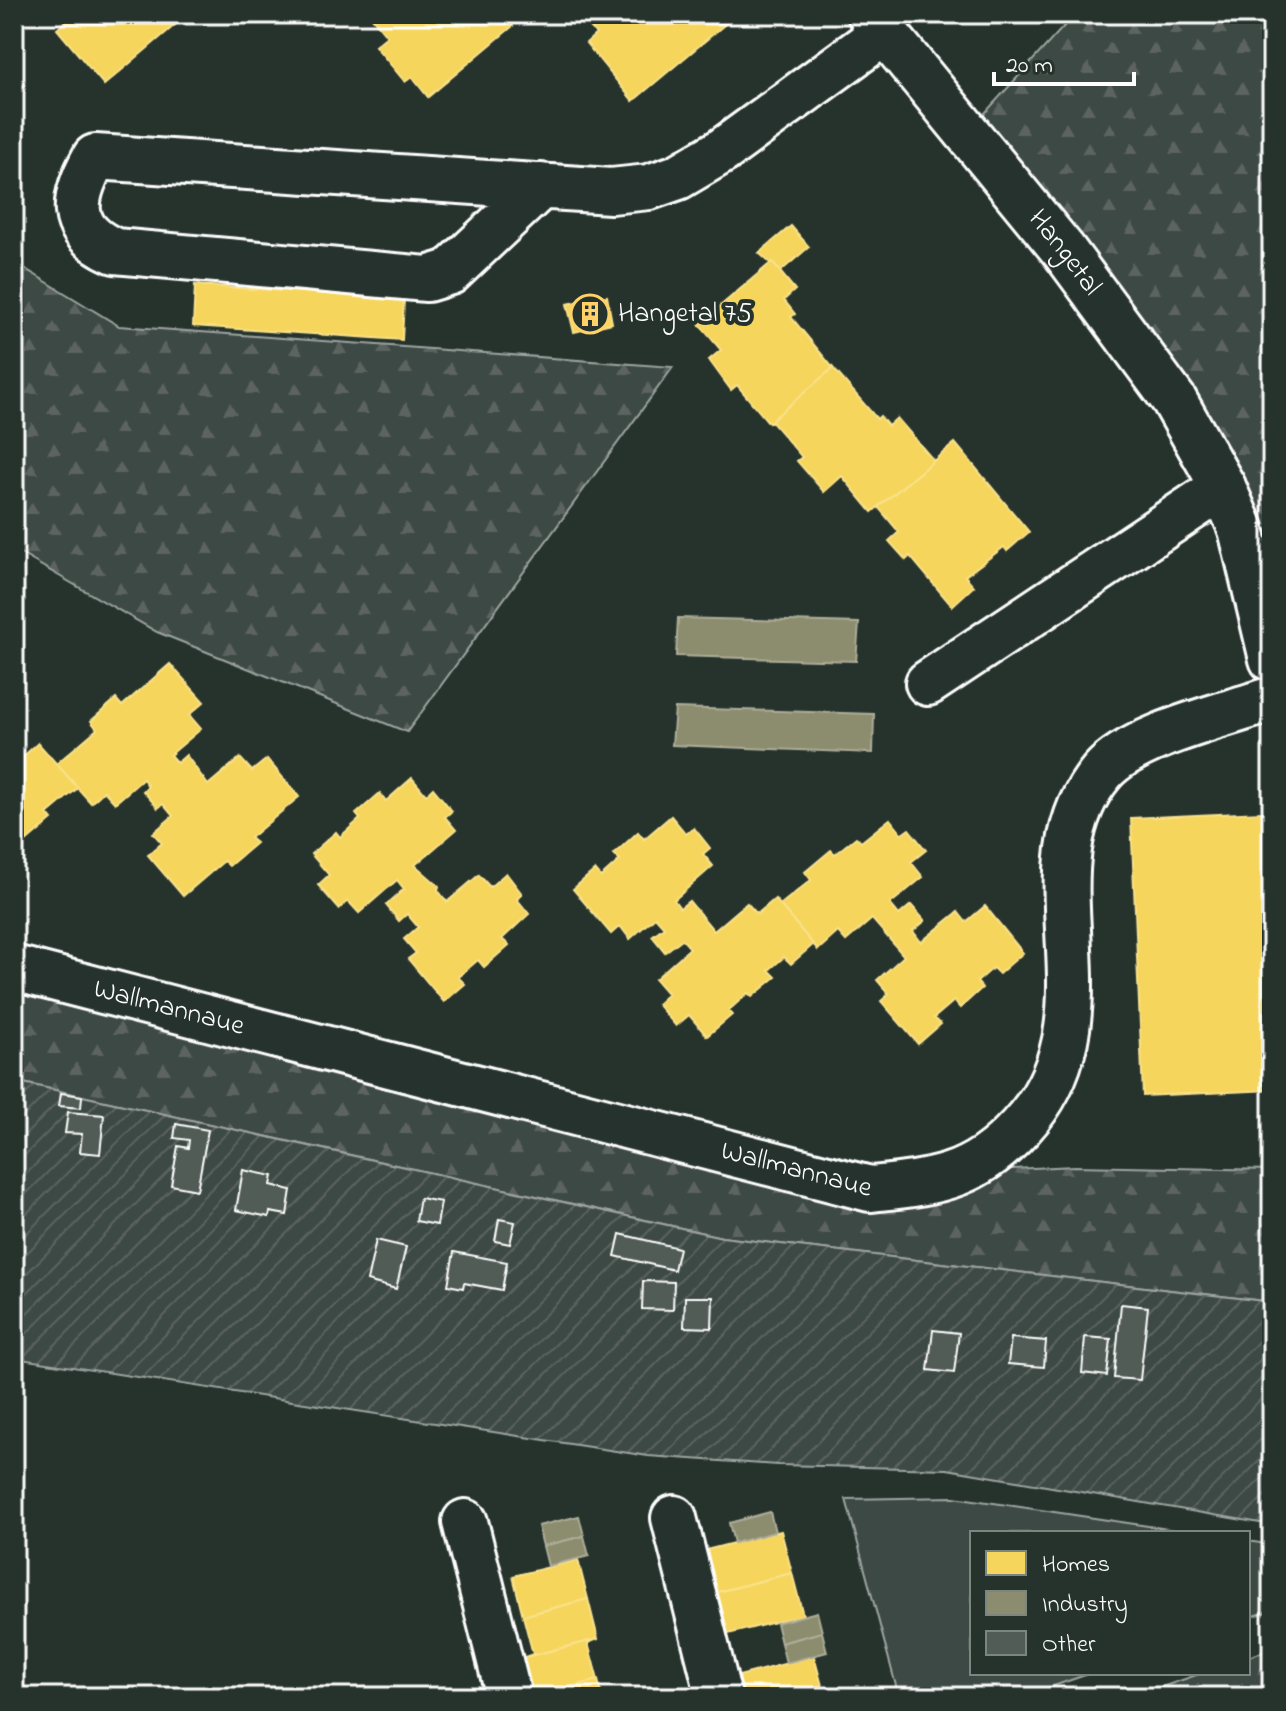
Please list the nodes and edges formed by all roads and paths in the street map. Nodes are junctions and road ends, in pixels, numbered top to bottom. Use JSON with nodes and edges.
{"nodes":[{"id":1,"x":878,"y":23,"type":"edge"},
{"id":2,"x":541,"y":186,"type":"junction"},
{"id":3,"x":1223,"y":487,"type":"junction"},
{"id":4,"x":1272,"y":659,"type":"edge"},
{"id":5,"x":928,"y":683,"type":"dead end"},
{"id":6,"x":1272,"y":699,"type":"edge"},
{"id":7,"x":14,"y":968,"type":"edge"},
{"id":8,"x":674,"y":1518,"type":"dead end"},
{"id":9,"x":465,"y":1522,"type":"dead end"},
{"id":10,"x":509,"y":1697,"type":"edge"},
{"id":11,"x":719,"y":1697,"type":"edge"}],
"edges":[{"from":1,"to":2,"type":"street","name":"Hangetal"},
{"from":1,"to":3,"type":"street","name":"Hangetal"},
{"from":2,"to":2,"type":"street","name":"Hangetal"},
{"from":3,"to":4,"type":"street","name":"Hangetal"},
{"from":3,"to":5,"type":"street"},
{"from":6,"to":7,"type":"street","name":"Wallmannaue"},
{"from":8,"to":11,"type":"street"},
{"from":9,"to":10,"type":"street"}]}
